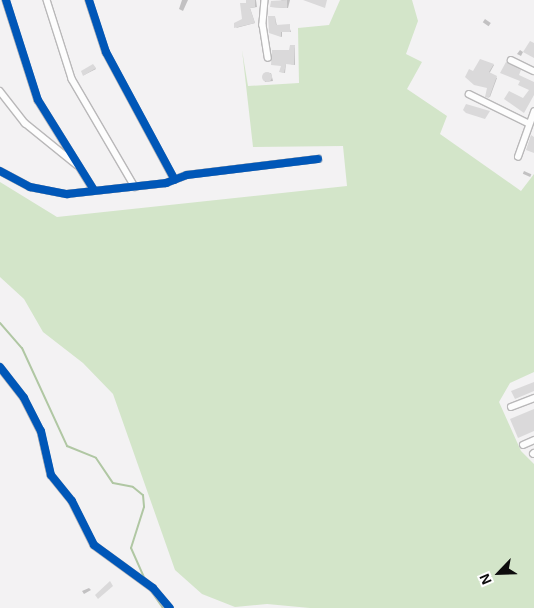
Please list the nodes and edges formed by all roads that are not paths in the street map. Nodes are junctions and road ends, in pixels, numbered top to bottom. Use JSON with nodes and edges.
{"nodes":[{"id":1,"x":6,"y":0,"type":"edge"},
{"id":2,"x":47,"y":0,"type":"edge"},
{"id":3,"x":89,"y":0,"type":"edge"},
{"id":4,"x":265,"y":0,"type":"edge"},
{"id":5,"x":268,"y":58,"type":"dead end"},
{"id":6,"x":511,"y":60,"type":"dead end"},
{"id":7,"x":534,"y":71,"type":"edge"},
{"id":8,"x":0,"y":91,"type":"edge"},
{"id":9,"x":469,"y":94,"type":"dead end"},
{"id":10,"x":534,"y":112,"type":"edge"},
{"id":11,"x":528,"y":123,"type":"junction"},
{"id":12,"x":518,"y":157,"type":"dead end"},
{"id":13,"x":318,"y":159,"type":"dead end"},
{"id":14,"x":80,"y":168,"type":"junction"},
{"id":15,"x":0,"y":171,"type":"edge"},
{"id":16,"x":174,"y":180,"type":"junction"},
{"id":17,"x":135,"y":187,"type":"junction"},
{"id":18,"x":94,"y":190,"type":"junction"},
{"id":19,"x":0,"y":367,"type":"edge"},
{"id":20,"x":534,"y":398,"type":"edge"},
{"id":21,"x":512,"y":407,"type":"dead end"},
{"id":22,"x":534,"y":440,"type":"edge"},
{"id":23,"x":523,"y":445,"type":"dead end"},
{"id":24,"x":170,"y":608,"type":"edge"}],
"edges":[{"from":1,"to":14,"type":"street"},
{"from":2,"to":17,"type":"street"},
{"from":3,"to":16,"type":"street"},
{"from":4,"to":5,"type":"street"},
{"from":6,"to":7,"type":"street"},
{"from":8,"to":14,"type":"street"},
{"from":9,"to":11,"type":"street"},
{"from":10,"to":11,"type":"street"},
{"from":11,"to":12,"type":"street"},
{"from":13,"to":16,"type":"street"},
{"from":14,"to":18,"type":"street"},
{"from":15,"to":18,"type":"street"},
{"from":16,"to":17,"type":"street"},
{"from":17,"to":18,"type":"street"},
{"from":19,"to":24,"type":"street"},
{"from":20,"to":21,"type":"street"},
{"from":22,"to":23,"type":"street"}]}
